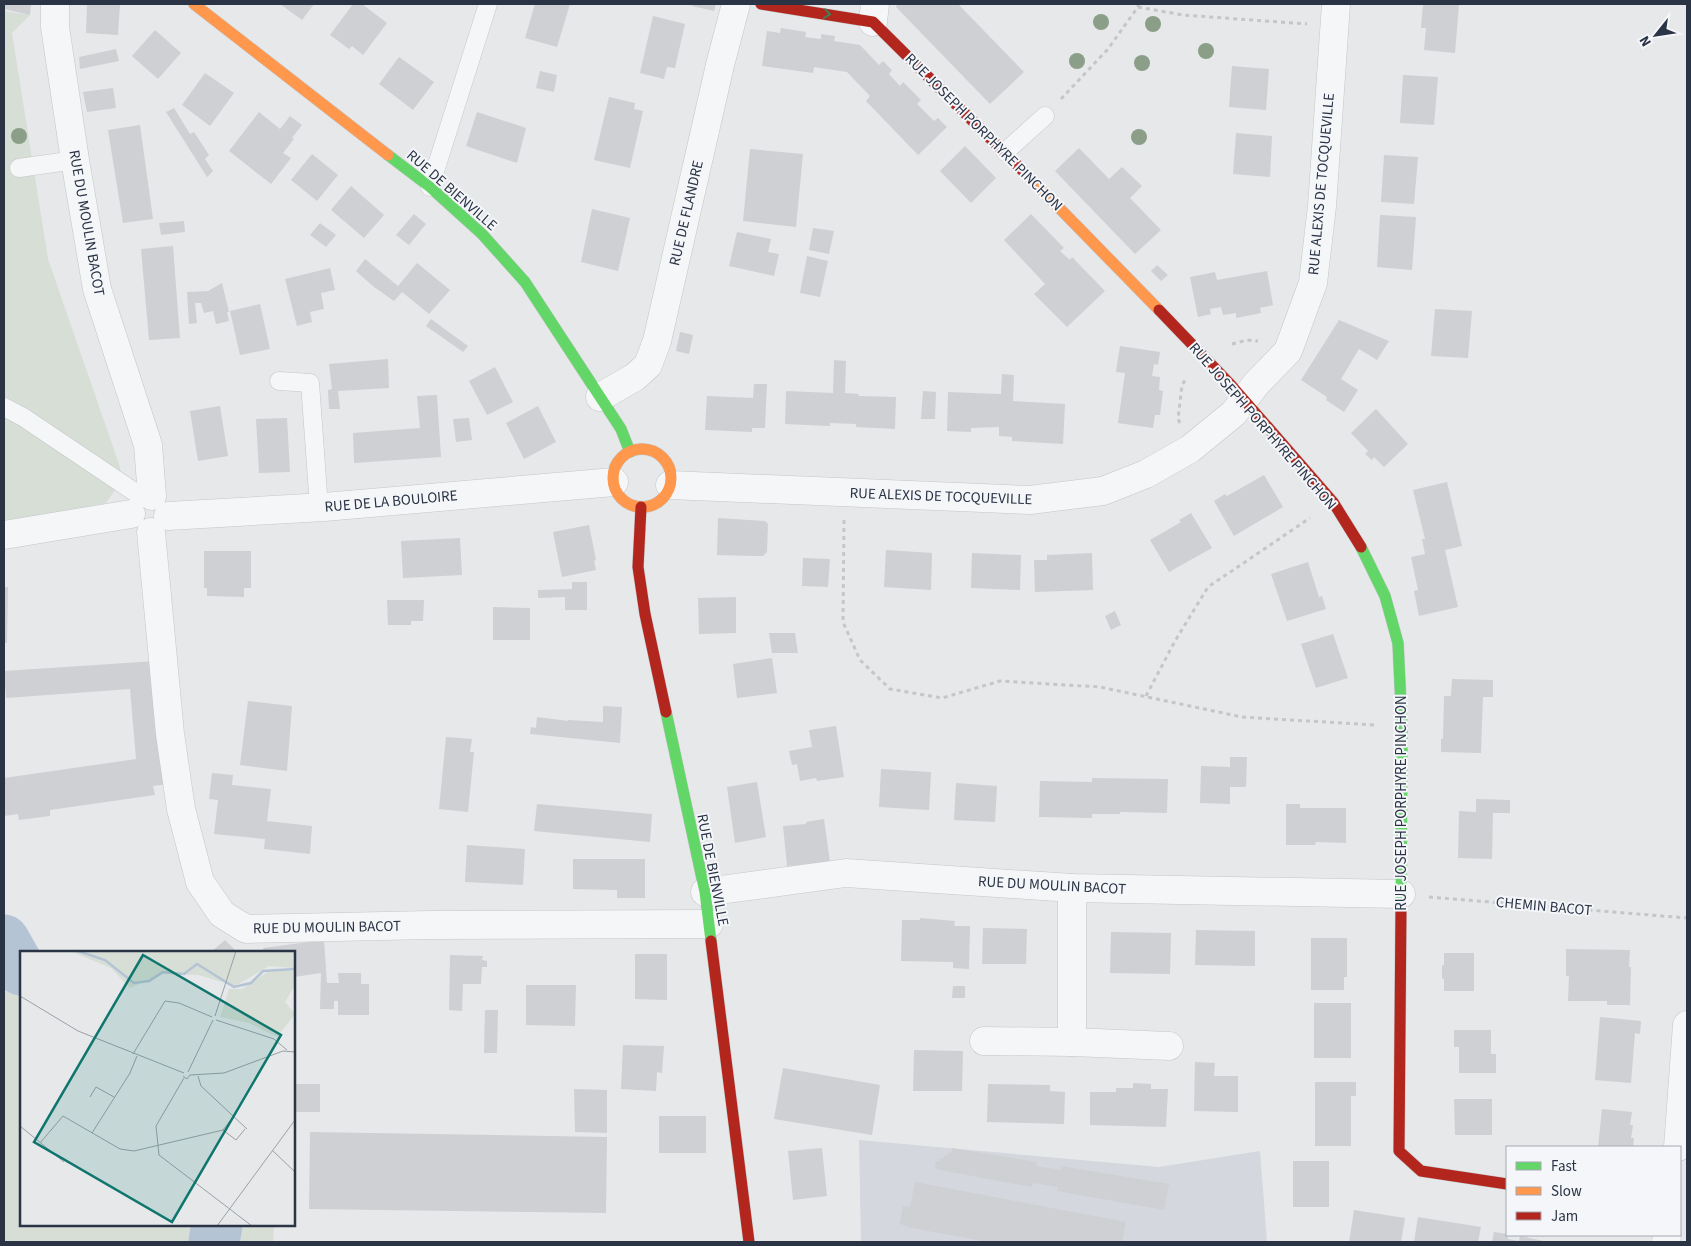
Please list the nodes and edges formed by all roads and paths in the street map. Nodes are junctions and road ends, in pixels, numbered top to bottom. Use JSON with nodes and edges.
{"nodes":[{"id":1,"x":55,"y":4,"type":"edge"},
{"id":2,"x":194,"y":4,"type":"edge"},
{"id":3,"x":488,"y":4,"type":"edge"},
{"id":4,"x":736,"y":4,"type":"edge"},
{"id":5,"x":761,"y":4,"type":"edge"},
{"id":6,"x":1138,"y":5,"type":"edge"},
{"id":7,"x":874,"y":13,"type":"edge"},
{"id":8,"x":1335,"y":15,"type":"edge"},
{"id":9,"x":1045,"y":116,"type":"joint"},
{"id":10,"x":1005,"y":152,"type":"junction"},
{"id":11,"x":75,"y":160,"type":"junction"},
{"id":12,"x":19,"y":168,"type":"dead end"},
{"id":13,"x":430,"y":187,"type":"junction"},
{"id":14,"x":279,"y":381,"type":"dead end"},
{"id":15,"x":600,"y":397,"type":"junction"},
{"id":16,"x":1244,"y":399,"type":"junction"},
{"id":17,"x":4,"y":408,"type":"edge"},
{"id":18,"x":630,"y":452,"type":"junction"},
{"id":19,"x":614,"y":482,"type":"junction"},
{"id":20,"x":670,"y":485,"type":"junction"},
{"id":21,"x":845,"y":493,"type":"junction"},
{"id":22,"x":1333,"y":502,"type":"junction"},
{"id":23,"x":319,"y":507,"type":"junction"},
{"id":24,"x":642,"y":507,"type":"junction"},
{"id":25,"x":149,"y":511,"type":"junction"},
{"id":26,"x":4,"y":535,"type":"edge"},
{"id":27,"x":1146,"y":696,"type":"junction"},
{"id":28,"x":1402,"y":726,"type":"junction"},
{"id":29,"x":1072,"y":888,"type":"junction"},
{"id":30,"x":705,"y":892,"type":"junction"},
{"id":31,"x":1402,"y":894,"type":"junction"},
{"id":32,"x":1687,"y":918,"type":"edge"},
{"id":33,"x":709,"y":924,"type":"junction"},
{"id":34,"x":1687,"y":1025,"type":"edge"},
{"id":35,"x":984,"y":1042,"type":"dead end"},
{"id":36,"x":1072,"y":1042,"type":"junction"},
{"id":37,"x":1169,"y":1046,"type":"dead end"},
{"id":38,"x":1678,"y":1146,"type":"edge"},
{"id":39,"x":1506,"y":1184,"type":"edge"},
{"id":40,"x":749,"y":1242,"type":"edge"}],
"edges":[{"from":1,"to":11,"type":"street","name":"RUE DU MOULIN BACOT"},
{"from":2,"to":13,"type":"street","name":"RUE DE BIENVILLE"},
{"from":3,"to":13,"type":"lane"},
{"from":4,"to":15,"type":"street","name":"RUE DE FLANDRE"},
{"from":5,"to":7,"type":"street","name":"RUE JOSEPH PORPHYRE PINCHON","one_way":true},
{"from":6,"to":8,"type":"path"},
{"from":6,"to":9,"type":"path"},
{"from":7,"to":10,"type":"street","name":"RUE JOSEPH PORPHYRE PINCHON"},
{"from":8,"to":16,"type":"street","name":"RUE ALEXIS DE TOCQUEVILLE"},
{"from":9,"to":10,"type":"lane"},
{"from":10,"to":16,"type":"street","name":"RUE JOSEPH PORPHYRE PINCHON"},
{"from":11,"to":12,"type":"lane"},
{"from":11,"to":25,"type":"street","name":"RUE DU MOULIN BACOT"},
{"from":13,"to":15,"type":"street","name":"RUE DE BIENVILLE"},
{"from":14,"to":23,"type":"lane"},
{"from":15,"to":18,"type":"street","name":"RUE DE BIENVILLE"},
{"from":16,"to":21,"type":"street","name":"RUE ALEXIS DE TOCQUEVILLE"},
{"from":16,"to":22,"type":"street","name":"RUE JOSEPH PORPHYRE PINCHON"},
{"from":17,"to":25,"type":"lane"},
{"from":18,"to":19,"type":"street"},
{"from":18,"to":20,"type":"street"},
{"from":19,"to":23,"type":"street","name":"RUE DE LA BOULOIRE"},
{"from":19,"to":24,"type":"street"},
{"from":20,"to":21,"type":"street","name":"RUE ALEXIS DE TOCQUEVILLE"},
{"from":20,"to":24,"type":"street"},
{"from":21,"to":27,"type":"path"},
{"from":22,"to":27,"type":"path"},
{"from":22,"to":28,"type":"street","name":"RUE JOSEPH PORPHYRE PINCHON"},
{"from":23,"to":25,"type":"street","name":"RUE DE LA BOULOIRE"},
{"from":24,"to":30,"type":"street","name":"RUE DE BIENVILLE"},
{"from":25,"to":26,"type":"street","name":"RUE DE LA BOULOIRE"},
{"from":25,"to":33,"type":"street","name":"RUE DU MOULIN BACOT"},
{"from":27,"to":28,"type":"path"},
{"from":28,"to":31,"type":"street","name":"RUE JOSEPH PORPHYRE PINCHON"},
{"from":29,"to":30,"type":"street","name":"RUE DU MOULIN BACOT"},
{"from":29,"to":31,"type":"street","name":"RUE DU MOULIN BACOT"},
{"from":29,"to":36,"type":"street"},
{"from":30,"to":33,"type":"street","name":"RUE DE BIENVILLE"},
{"from":31,"to":32,"type":"path","name":"CHEMIN BACOT"},
{"from":31,"to":39,"type":"street","name":"RUE JOSEPH PORPHYRE PINCHON"},
{"from":33,"to":40,"type":"street","name":"RUE DE BIENVILLE"},
{"from":34,"to":38,"type":"street"},
{"from":35,"to":36,"type":"street"},
{"from":36,"to":37,"type":"street"}]}
